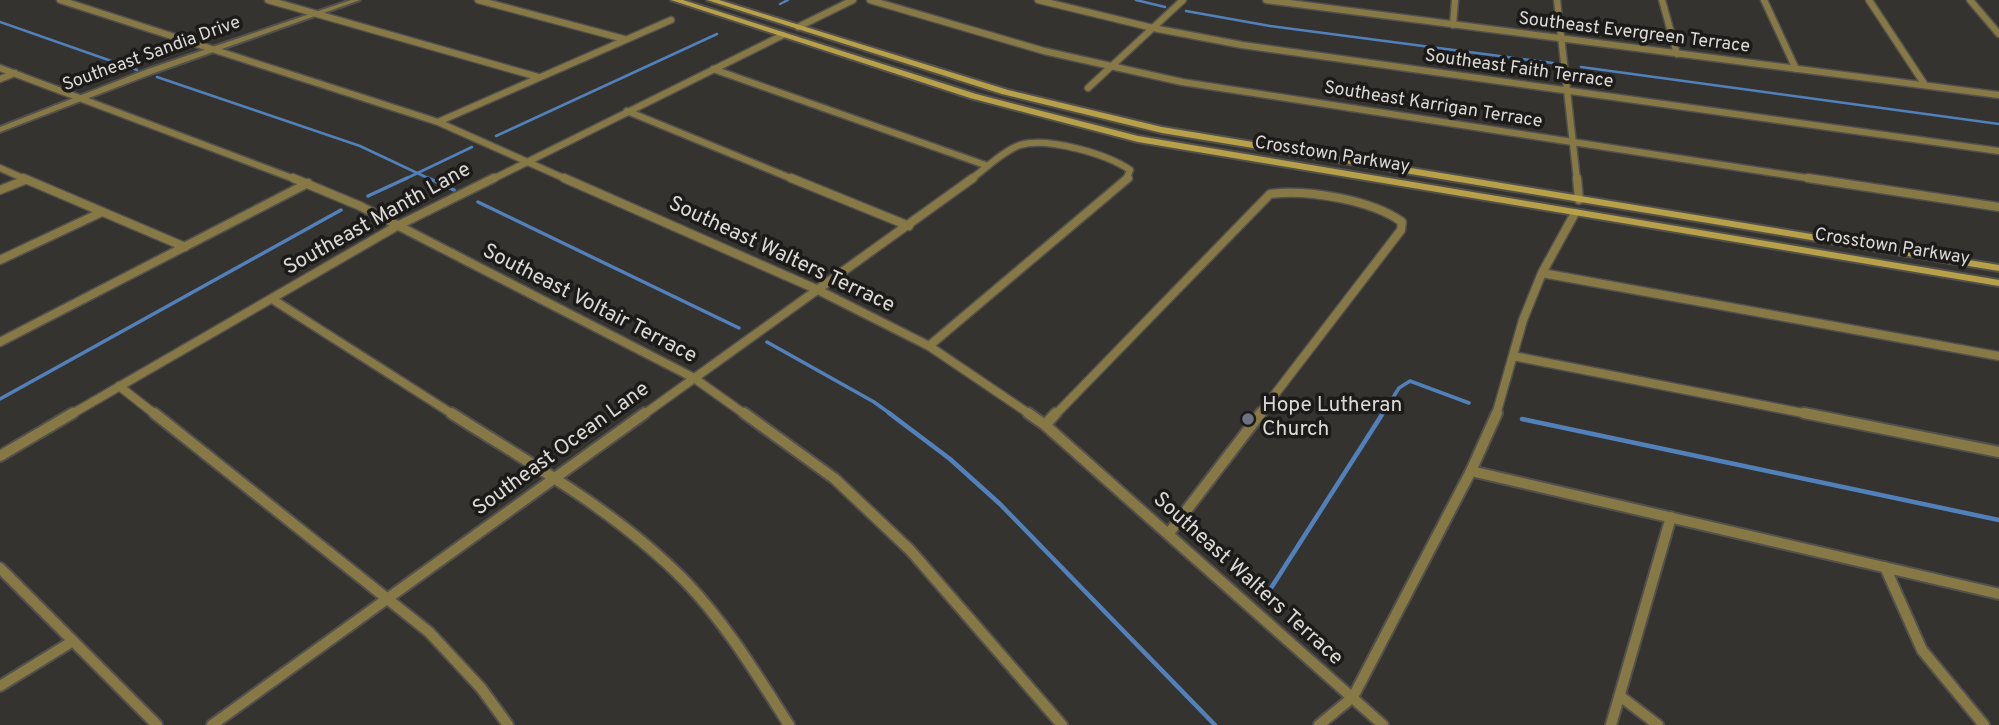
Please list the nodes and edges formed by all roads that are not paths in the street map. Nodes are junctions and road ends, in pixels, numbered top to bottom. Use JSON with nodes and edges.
{"nodes":[{"id":1,"x":60,"y":0,"type":"edge"},
{"id":2,"x":268,"y":0,"type":"edge"},
{"id":3,"x":357,"y":0,"type":"edge"},
{"id":4,"x":482,"y":0,"type":"edge"},
{"id":5,"x":675,"y":0,"type":"edge"},
{"id":6,"x":711,"y":0,"type":"edge"},
{"id":7,"x":853,"y":0,"type":"edge"},
{"id":8,"x":870,"y":0,"type":"edge"},
{"id":9,"x":1038,"y":0,"type":"edge"},
{"id":10,"x":1183,"y":0,"type":"edge"},
{"id":11,"x":1266,"y":0,"type":"edge"},
{"id":12,"x":1336,"y":0,"type":"edge"},
{"id":13,"x":1455,"y":0,"type":"edge"},
{"id":14,"x":1557,"y":0,"type":"edge"},
{"id":15,"x":1662,"y":0,"type":"edge"},
{"id":16,"x":1764,"y":0,"type":"edge"},
{"id":17,"x":1869,"y":0,"type":"edge"},
{"id":18,"x":1970,"y":0,"type":"edge"},
{"id":19,"x":1333,"y":10,"type":"junction"},
{"id":20,"x":317,"y":13,"type":"junction"},
{"id":21,"x":671,"y":20,"type":"dead end"},
{"id":22,"x":1453,"y":25,"type":"junction"},
{"id":23,"x":798,"y":27,"type":"junction"},
{"id":24,"x":1153,"y":29,"type":"junction"},
{"id":25,"x":1999,"y":34,"type":"edge"},
{"id":26,"x":783,"y":35,"type":"junction"},
{"id":27,"x":624,"y":39,"type":"junction"},
{"id":28,"x":1561,"y":39,"type":"junction"},
{"id":29,"x":213,"y":49,"type":"junction"},
{"id":30,"x":1677,"y":54,"type":"junction"},
{"id":31,"x":1110,"y":67,"type":"junction"},
{"id":32,"x":0,"y":68,"type":"edge"},
{"id":33,"x":713,"y":69,"type":"junction"},
{"id":34,"x":1796,"y":69,"type":"junction"},
{"id":35,"x":941,"y":72,"type":"junction"},
{"id":36,"x":15,"y":73,"type":"junction"},
{"id":37,"x":538,"y":78,"type":"junction"},
{"id":38,"x":0,"y":79,"type":"edge"},
{"id":39,"x":920,"y":79,"type":"junction"},
{"id":40,"x":1925,"y":85,"type":"junction"},
{"id":41,"x":1088,"y":88,"type":"dead end"},
{"id":42,"x":1567,"y":90,"type":"junction"},
{"id":43,"x":1999,"y":95,"type":"edge"},
{"id":44,"x":80,"y":98,"type":"junction"},
{"id":45,"x":626,"y":111,"type":"junction"},
{"id":46,"x":438,"y":122,"type":"junction"},
{"id":47,"x":0,"y":130,"type":"edge"},
{"id":48,"x":1573,"y":143,"type":"junction"},
{"id":49,"x":1999,"y":150,"type":"edge"},
{"id":50,"x":1081,"y":151,"type":"joint"},
{"id":51,"x":528,"y":160,"type":"junction"},
{"id":52,"x":1352,"y":163,"type":"junction"},
{"id":53,"x":988,"y":166,"type":"junction"},
{"id":54,"x":0,"y":168,"type":"edge"},
{"id":55,"x":1339,"y":174,"type":"junction"},
{"id":56,"x":25,"y":180,"type":"junction"},
{"id":57,"x":308,"y":183,"type":"junction"},
{"id":58,"x":0,"y":190,"type":"edge"},
{"id":59,"x":1579,"y":200,"type":"junction"},
{"id":60,"x":1999,"y":207,"type":"edge"},
{"id":61,"x":102,"y":212,"type":"junction"},
{"id":62,"x":1575,"y":213,"type":"junction"},
{"id":63,"x":397,"y":226,"type":"junction"},
{"id":64,"x":909,"y":226,"type":"junction"},
{"id":65,"x":185,"y":247,"type":"junction"},
{"id":66,"x":0,"y":260,"type":"edge"},
{"id":67,"x":1957,"y":261,"type":"junction"},
{"id":68,"x":1999,"y":268,"type":"edge"},
{"id":69,"x":1933,"y":272,"type":"junction"},
{"id":70,"x":1542,"y":273,"type":"junction"},
{"id":71,"x":1999,"y":283,"type":"edge"},
{"id":72,"x":816,"y":289,"type":"junction"},
{"id":73,"x":272,"y":299,"type":"junction"},
{"id":74,"x":0,"y":342,"type":"edge"},
{"id":75,"x":929,"y":346,"type":"junction"},
{"id":76,"x":1513,"y":356,"type":"junction"},
{"id":77,"x":1999,"y":356,"type":"edge"},
{"id":78,"x":694,"y":378,"type":"junction"},
{"id":79,"x":119,"y":386,"type":"junction"},
{"id":80,"x":1045,"y":425,"type":"junction"},
{"id":81,"x":1999,"y":452,"type":"edge"},
{"id":82,"x":0,"y":456,"type":"edge"},
{"id":83,"x":1471,"y":471,"type":"junction"},
{"id":84,"x":553,"y":480,"type":"junction"},
{"id":85,"x":1671,"y":517,"type":"junction"},
{"id":86,"x":1169,"y":533,"type":"junction"},
{"id":87,"x":1885,"y":567,"type":"junction"},
{"id":88,"x":0,"y":568,"type":"edge"},
{"id":89,"x":1999,"y":594,"type":"edge"},
{"id":90,"x":389,"y":599,"type":"junction"},
{"id":91,"x":73,"y":641,"type":"junction"},
{"id":92,"x":0,"y":686,"type":"edge"},
{"id":93,"x":1620,"y":696,"type":"junction"},
{"id":94,"x":1353,"y":697,"type":"junction"},
{"id":95,"x":157,"y":725,"type":"edge"},
{"id":96,"x":212,"y":725,"type":"edge"},
{"id":97,"x":508,"y":725,"type":"edge"},
{"id":98,"x":789,"y":725,"type":"edge"},
{"id":99,"x":1062,"y":725,"type":"edge"},
{"id":100,"x":1319,"y":725,"type":"edge"},
{"id":101,"x":1383,"y":725,"type":"edge"},
{"id":102,"x":1611,"y":725,"type":"edge"},
{"id":103,"x":1658,"y":725,"type":"edge"},
{"id":104,"x":1984,"y":725,"type":"edge"}],
"edges":[{"from":1,"to":29,"type":"street","name":"Southeast Walters Terrace"},
{"from":2,"to":20,"type":"street"},
{"from":3,"to":20,"type":"street","name":"Southeast Sandia Drive"},
{"from":4,"to":27,"type":"street"},
{"from":5,"to":26,"type":"main road","name":"Crosstown Parkway"},
{"from":6,"to":23,"type":"main road","name":"Crosstown Parkway"},
{"from":7,"to":23,"type":"street"},
{"from":8,"to":31,"type":"street","name":"Southeast Karrigan Terrace"},
{"from":9,"to":24,"type":"street","name":"Southeast Faith Terrace"},
{"from":10,"to":24,"type":"street"},
{"from":11,"to":19,"type":"street","name":"Southeast Evergreen Terrace"},
{"from":12,"to":19,"type":"street"},
{"from":13,"to":22,"type":"street"},
{"from":14,"to":28,"type":"street"},
{"from":15,"to":30,"type":"street"},
{"from":16,"to":34,"type":"street"},
{"from":17,"to":40,"type":"street"},
{"from":18,"to":25,"type":"street"},
{"from":19,"to":22,"type":"street","name":"Southeast Evergreen Terrace"},
{"from":20,"to":29,"type":"street","name":"Southeast Sandia Drive"},
{"from":20,"to":37,"type":"street"},
{"from":21,"to":27,"type":"street"},
{"from":22,"to":28,"type":"street","name":"Southeast Evergreen Terrace"},
{"from":23,"to":35,"type":"main road","name":"Crosstown Parkway"},
{"from":24,"to":31,"type":"street"},
{"from":24,"to":42,"type":"street","name":"Southeast Faith Terrace"},
{"from":26,"to":33,"type":"street","name":"Southeast Manth Lane"},
{"from":26,"to":39,"type":"main road","name":"Crosstown Parkway"},
{"from":27,"to":37,"type":"street"},
{"from":28,"to":30,"type":"street","name":"Southeast Evergreen Terrace"},
{"from":28,"to":42,"type":"street"},
{"from":29,"to":44,"type":"street","name":"Southeast Sandia Drive"},
{"from":29,"to":46,"type":"street","name":"Southeast Walters Terrace"},
{"from":30,"to":34,"type":"street","name":"Southeast Evergreen Terrace"},
{"from":31,"to":41,"type":"street"},
{"from":31,"to":48,"type":"street","name":"Southeast Karrigan Terrace"},
{"from":32,"to":36,"type":"street","name":"Southeast Voltair Terrace"},
{"from":33,"to":45,"type":"street","name":"Southeast Manth Lane"},
{"from":33,"to":53,"type":"street"},
{"from":34,"to":40,"type":"street","name":"Southeast Evergreen Terrace"},
{"from":35,"to":39,"type":"main road"},
{"from":35,"to":52,"type":"main road","name":"Crosstown Parkway"},
{"from":36,"to":38,"type":"street"},
{"from":36,"to":44,"type":"street","name":"Southeast Voltair Terrace"},
{"from":37,"to":46,"type":"street"},
{"from":39,"to":55,"type":"main road","name":"Crosstown Parkway"},
{"from":40,"to":43,"type":"street","name":"Southeast Evergreen Terrace"},
{"from":42,"to":48,"type":"street"},
{"from":42,"to":49,"type":"street","name":"Southeast Faith Terrace"},
{"from":44,"to":47,"type":"street","name":"Southeast Sandia Drive"},
{"from":44,"to":57,"type":"street","name":"Southeast Voltair Terrace"},
{"from":45,"to":51,"type":"street","name":"Southeast Manth Lane"},
{"from":45,"to":64,"type":"street"},
{"from":46,"to":51,"type":"street","name":"Southeast Walters Terrace"},
{"from":48,"to":59,"type":"street"},
{"from":48,"to":60,"type":"street","name":"Southeast Karrigan Terrace"},
{"from":50,"to":53,"type":"street","name":"Southeast Ocean Lane"},
{"from":50,"to":75,"type":"street"},
{"from":51,"to":63,"type":"street","name":"Southeast Manth Lane"},
{"from":51,"to":72,"type":"street","name":"Southeast Walters Terrace"},
{"from":52,"to":55,"type":"main road"},
{"from":52,"to":59,"type":"main road","name":"Crosstown Parkway"},
{"from":53,"to":64,"type":"street","name":"Southeast Ocean Lane"},
{"from":54,"to":56,"type":"street"},
{"from":55,"to":62,"type":"main road","name":"Crosstown Parkway"},
{"from":56,"to":58,"type":"street"},
{"from":56,"to":61,"type":"street"},
{"from":57,"to":63,"type":"street","name":"Southeast Voltair Terrace"},
{"from":57,"to":65,"type":"street"},
{"from":59,"to":67,"type":"main road","name":"Crosstown Parkway"},
{"from":61,"to":65,"type":"street"},
{"from":61,"to":66,"type":"street"},
{"from":62,"to":69,"type":"main road","name":"Crosstown Parkway"},
{"from":62,"to":70,"type":"street"},
{"from":63,"to":73,"type":"street","name":"Southeast Manth Lane"},
{"from":63,"to":78,"type":"street","name":"Southeast Voltair Terrace"},
{"from":64,"to":72,"type":"street","name":"Southeast Ocean Lane"},
{"from":65,"to":74,"type":"street"},
{"from":67,"to":68,"type":"main road","name":"Crosstown Parkway"},
{"from":67,"to":69,"type":"main road"},
{"from":69,"to":71,"type":"main road","name":"Crosstown Parkway"},
{"from":70,"to":76,"type":"street"},
{"from":70,"to":77,"type":"street"},
{"from":72,"to":75,"type":"street","name":"Southeast Walters Terrace"},
{"from":72,"to":78,"type":"street","name":"Southeast Ocean Lane"},
{"from":73,"to":79,"type":"street","name":"Southeast Manth Lane"},
{"from":73,"to":84,"type":"street"},
{"from":75,"to":80,"type":"street","name":"Southeast Walters Terrace"},
{"from":76,"to":81,"type":"street"},
{"from":76,"to":83,"type":"street"},
{"from":78,"to":84,"type":"street","name":"Southeast Ocean Lane"},
{"from":78,"to":99,"type":"street","name":"Southeast Voltair Terrace"},
{"from":79,"to":82,"type":"street","name":"Southeast Manth Lane"},
{"from":79,"to":90,"type":"street"},
{"from":80,"to":86,"type":"street","name":"Southeast Walters Terrace"},
{"from":80,"to":86,"type":"street"},
{"from":83,"to":85,"type":"street"},
{"from":83,"to":94,"type":"street"},
{"from":84,"to":90,"type":"street","name":"Southeast Ocean Lane"},
{"from":84,"to":98,"type":"street"},
{"from":85,"to":87,"type":"street"},
{"from":85,"to":93,"type":"street"},
{"from":86,"to":94,"type":"street","name":"Southeast Walters Terrace"},
{"from":87,"to":89,"type":"street"},
{"from":87,"to":104,"type":"street"},
{"from":88,"to":91,"type":"street"},
{"from":90,"to":96,"type":"street","name":"Southeast Ocean Lane"},
{"from":90,"to":97,"type":"street"},
{"from":91,"to":92,"type":"street"},
{"from":91,"to":95,"type":"street"},
{"from":93,"to":102,"type":"street"},
{"from":93,"to":103,"type":"street"},
{"from":94,"to":100,"type":"street"},
{"from":94,"to":101,"type":"street","name":"Southeast Walters Terrace"}]}
